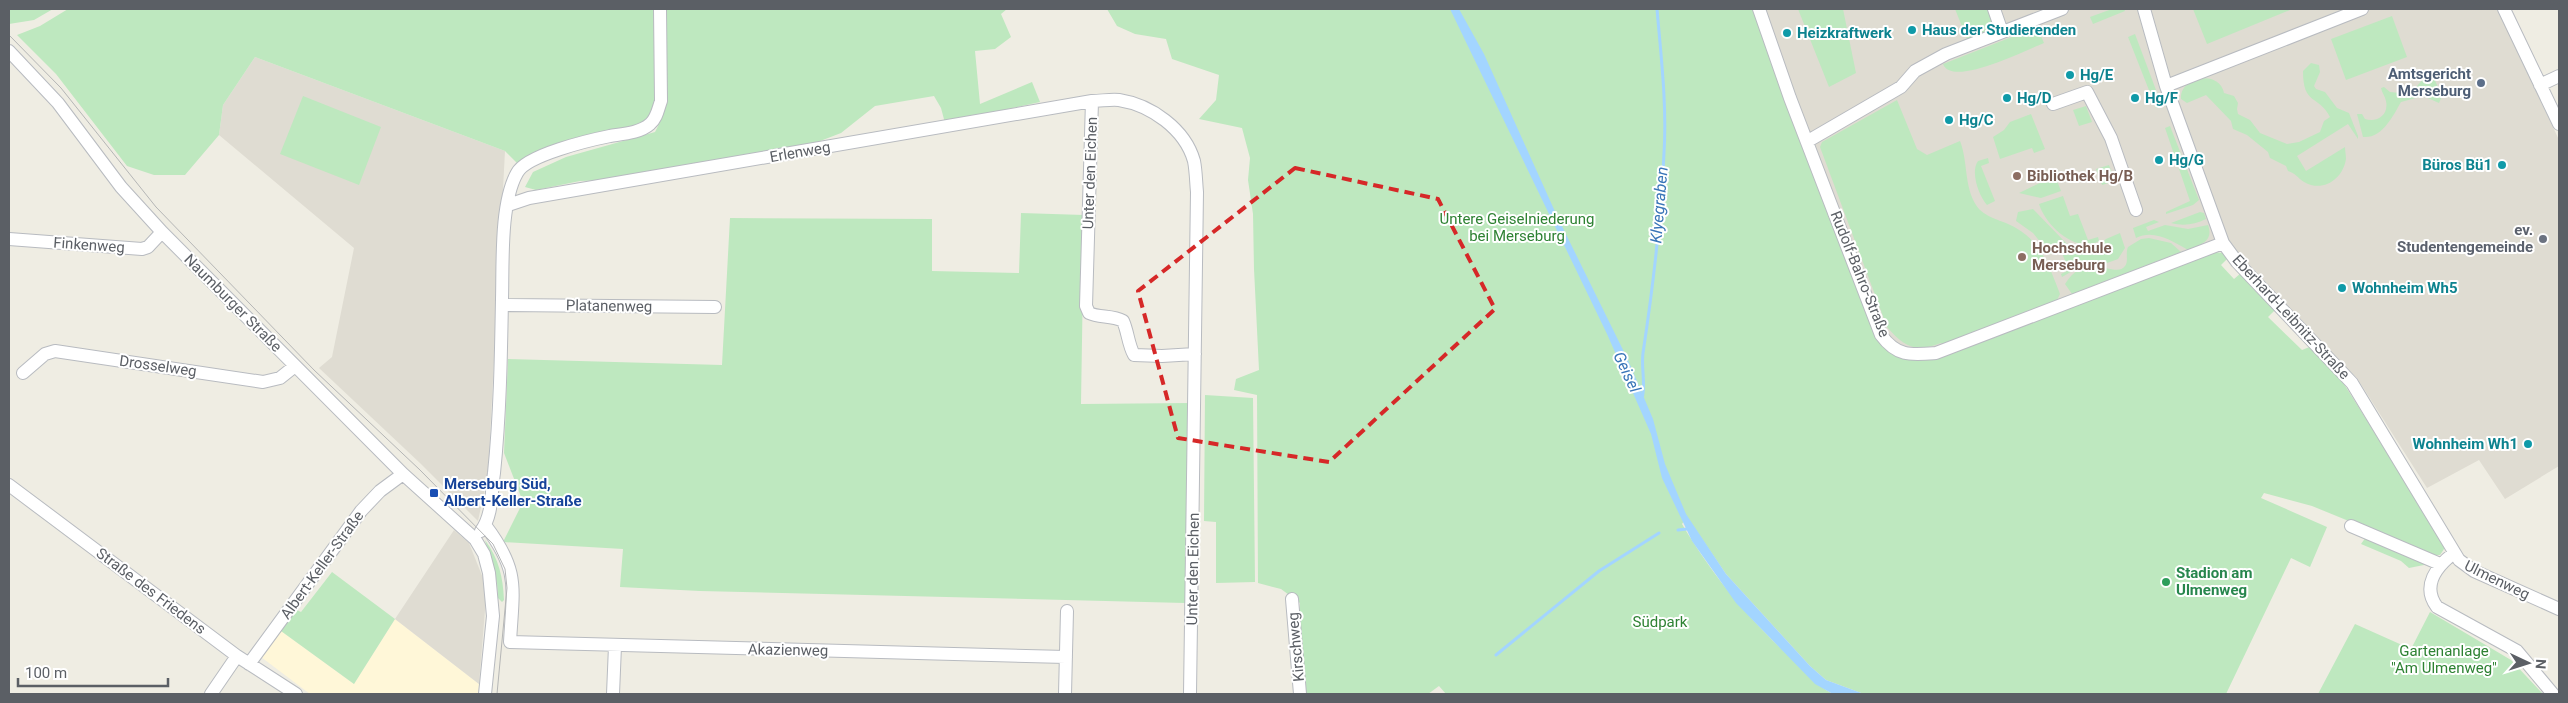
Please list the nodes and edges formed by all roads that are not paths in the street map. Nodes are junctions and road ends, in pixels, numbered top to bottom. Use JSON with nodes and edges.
{"nodes":[{"id":1,"x":660,"y":9,"type":"edge"},
{"id":2,"x":1759,"y":9,"type":"edge"},
{"id":3,"x":1994,"y":9,"type":"edge"},
{"id":4,"x":2062,"y":9,"type":"edge"},
{"id":5,"x":2144,"y":9,"type":"edge"},
{"id":6,"x":2362,"y":9,"type":"edge"},
{"id":7,"x":2504,"y":9,"type":"edge"},
{"id":8,"x":2002,"y":32,"type":"junction"},
{"id":9,"x":9,"y":51,"type":"edge"},
{"id":10,"x":2559,"y":76,"type":"edge"},
{"id":11,"x":2540,"y":85,"type":"junction"},
{"id":12,"x":2166,"y":86,"type":"junction"},
{"id":13,"x":1092,"y":101,"type":"junction"},
{"id":14,"x":2052,"y":104,"type":"dead end"},
{"id":15,"x":2559,"y":124,"type":"edge"},
{"id":16,"x":1808,"y":141,"type":"junction"},
{"id":17,"x":508,"y":205,"type":"junction"},
{"id":18,"x":2136,"y":210,"type":"dead end"},
{"id":19,"x":162,"y":232,"type":"junction"},
{"id":20,"x":9,"y":239,"type":"edge"},
{"id":21,"x":2223,"y":243,"type":"junction"},
{"id":22,"x":502,"y":305,"type":"junction"},
{"id":23,"x":715,"y":307,"type":"dead end"},
{"id":24,"x":1194,"y":354,"type":"junction"},
{"id":25,"x":295,"y":366,"type":"junction"},
{"id":26,"x":23,"y":373,"type":"dead end"},
{"id":27,"x":403,"y":474,"type":"junction"},
{"id":28,"x":9,"y":485,"type":"edge"},
{"id":29,"x":485,"y":525,"type":"junction"},
{"id":30,"x":2350,"y":526,"type":"dead end"},
{"id":31,"x":475,"y":539,"type":"junction"},
{"id":32,"x":2454,"y":553,"type":"junction"},
{"id":33,"x":2440,"y":564,"type":"junction"},
{"id":34,"x":1292,"y":599,"type":"dead end"},
{"id":35,"x":2559,"y":609,"type":"edge"},
{"id":36,"x":1067,"y":611,"type":"dead end"},
{"id":37,"x":615,"y":646,"type":"junction"},
{"id":38,"x":238,"y":656,"type":"junction"},
{"id":39,"x":1066,"y":657,"type":"junction"},
{"id":40,"x":249,"y":664,"type":"junction"},
{"id":41,"x":211,"y":694,"type":"edge"},
{"id":42,"x":296,"y":694,"type":"edge"},
{"id":43,"x":486,"y":694,"type":"edge"},
{"id":44,"x":613,"y":694,"type":"edge"},
{"id":45,"x":1065,"y":694,"type":"edge"},
{"id":46,"x":1190,"y":694,"type":"edge"},
{"id":47,"x":1300,"y":694,"type":"edge"},
{"id":48,"x":2553,"y":694,"type":"edge"}],
"edges":[{"from":1,"to":17,"type":"street"},
{"from":2,"to":16,"type":"street","name":"Rudolf-Bahro-Straße"},
{"from":3,"to":8,"type":"street"},
{"from":4,"to":8,"type":"street"},
{"from":5,"to":12,"type":"street","name":"Eberhard-Leibnitz-Straße"},
{"from":6,"to":12,"type":"street"},
{"from":7,"to":11,"type":"street"},
{"from":8,"to":16,"type":"street"},
{"from":9,"to":19,"type":"street","name":"Naumburger Straße"},
{"from":10,"to":11,"type":"street"},
{"from":11,"to":15,"type":"street"},
{"from":12,"to":21,"type":"street","name":"Eberhard-Leibnitz-Straße"},
{"from":13,"to":17,"type":"street","name":"Erlenweg"},
{"from":13,"to":24,"type":"street","name":"Unter den Eichen"},
{"from":13,"to":24,"type":"street","name":"Unter den Eichen"},
{"from":14,"to":18,"type":"street"},
{"from":16,"to":21,"type":"street","name":"Rudolf-Bahro-Straße"},
{"from":17,"to":22,"type":"street"},
{"from":19,"to":20,"type":"street","name":"Finkenweg"},
{"from":19,"to":25,"type":"street","name":"Naumburger Straße"},
{"from":21,"to":32,"type":"street","name":"Eberhard-Leibnitz-Straße"},
{"from":22,"to":23,"type":"street","name":"Platanenweg"},
{"from":22,"to":29,"type":"street"},
{"from":24,"to":46,"type":"street","name":"Unter den Eichen"},
{"from":25,"to":26,"type":"street","name":"Drosselweg"},
{"from":25,"to":27,"type":"street","name":"Naumburger Straße"},
{"from":27,"to":31,"type":"street","name":"Naumburger Straße"},
{"from":27,"to":40,"type":"street","name":"Albert-Keller-Straße"},
{"from":28,"to":38,"type":"street","name":"Straße des Friedens"},
{"from":29,"to":31,"type":"street"},
{"from":29,"to":37,"type":"street","name":"Akazienweg"},
{"from":30,"to":33,"type":"street"},
{"from":31,"to":43,"type":"street","name":"Naumburger Straße"},
{"from":32,"to":33,"type":"street","name":"Ulmenweg"},
{"from":32,"to":35,"type":"street","name":"Ulmenweg"},
{"from":33,"to":48,"type":"street","name":"Ulmenweg"},
{"from":34,"to":47,"type":"street","name":"Kirschweg"},
{"from":36,"to":39,"type":"street"},
{"from":37,"to":39,"type":"street","name":"Akazienweg"},
{"from":37,"to":44,"type":"street"},
{"from":38,"to":40,"type":"street","name":"Straße des Friedens"},
{"from":38,"to":41,"type":"street"},
{"from":39,"to":45,"type":"street"},
{"from":40,"to":42,"type":"street","name":"Straße des Friedens"}]}
